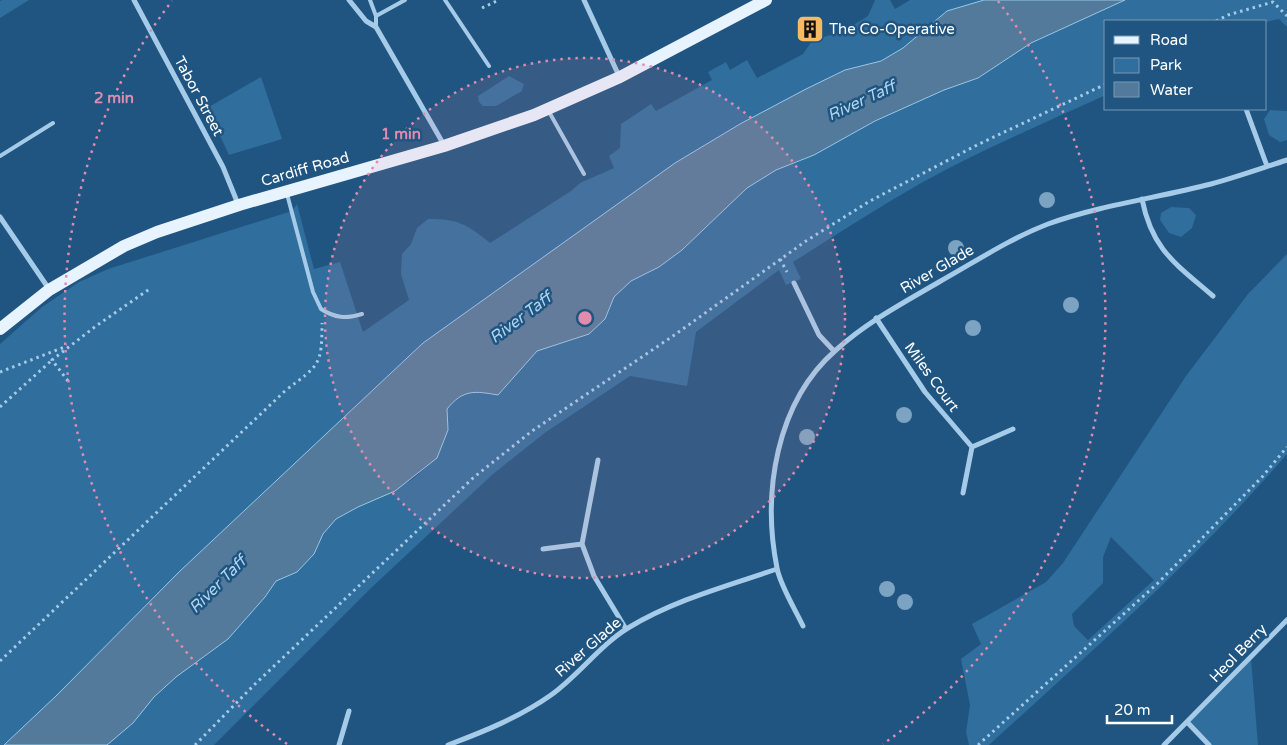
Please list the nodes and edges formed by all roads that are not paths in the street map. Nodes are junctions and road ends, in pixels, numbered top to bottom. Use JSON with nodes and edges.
{"nodes":[{"id":1,"x":134,"y":0,"type":"edge"},
{"id":2,"x":349,"y":0,"type":"edge"},
{"id":3,"x":370,"y":0,"type":"edge"},
{"id":4,"x":405,"y":0,"type":"edge"},
{"id":5,"x":445,"y":0,"type":"edge"},
{"id":6,"x":584,"y":0,"type":"edge"},
{"id":7,"x":766,"y":0,"type":"edge"},
{"id":8,"x":376,"y":16,"type":"junction"},
{"id":9,"x":376,"y":27,"type":"junction"},
{"id":10,"x":489,"y":66,"type":"dead end"},
{"id":11,"x":620,"y":77,"type":"junction"},
{"id":12,"x":548,"y":110,"type":"junction"},
{"id":13,"x":1246,"y":110,"type":"edge"},
{"id":14,"x":53,"y":124,"type":"dead end"},
{"id":15,"x":444,"y":146,"type":"junction"},
{"id":16,"x":0,"y":156,"type":"edge"},
{"id":17,"x":1287,"y":160,"type":"edge"},
{"id":18,"x":1268,"y":166,"type":"junction"},
{"id":19,"x":584,"y":174,"type":"dead end"},
{"id":20,"x":287,"y":191,"type":"junction"},
{"id":21,"x":1142,"y":199,"type":"junction"},
{"id":22,"x":238,"y":205,"type":"junction"},
{"id":23,"x":0,"y":218,"type":"edge"},
{"id":24,"x":794,"y":284,"type":"dead end"},
{"id":25,"x":49,"y":290,"type":"junction"},
{"id":26,"x":1213,"y":296,"type":"dead end"},
{"id":27,"x":362,"y":314,"type":"dead end"},
{"id":28,"x":876,"y":318,"type":"junction"},
{"id":29,"x":0,"y":329,"type":"edge"},
{"id":30,"x":834,"y":350,"type":"junction"},
{"id":31,"x":1014,"y":429,"type":"dead end"},
{"id":32,"x":972,"y":447,"type":"junction"},
{"id":33,"x":598,"y":460,"type":"dead end"},
{"id":34,"x":963,"y":492,"type":"dead end"},
{"id":35,"x":582,"y":544,"type":"junction"},
{"id":36,"x":543,"y":549,"type":"dead end"},
{"id":37,"x":777,"y":569,"type":"junction"},
{"id":38,"x":1287,"y":620,"type":"edge"},
{"id":39,"x":803,"y":626,"type":"dead end"},
{"id":40,"x":626,"y":629,"type":"junction"},
{"id":41,"x":349,"y":711,"type":"dead end"},
{"id":42,"x":1188,"y":723,"type":"junction"},
{"id":43,"x":339,"y":745,"type":"edge"},
{"id":44,"x":448,"y":745,"type":"edge"},
{"id":45,"x":1164,"y":745,"type":"edge"},
{"id":46,"x":1209,"y":745,"type":"edge"}],
"edges":[{"from":1,"to":22,"type":"street","name":"Tabor Street"},
{"from":2,"to":9,"type":"street"},
{"from":3,"to":8,"type":"lane"},
{"from":4,"to":8,"type":"lane"},
{"from":5,"to":10,"type":"lane"},
{"from":6,"to":11,"type":"street"},
{"from":7,"to":11,"type":"main road","name":"Cardiff Road"},
{"from":8,"to":9,"type":"lane"},
{"from":9,"to":15,"type":"street"},
{"from":11,"to":12,"type":"main road","name":"Cardiff Road"},
{"from":12,"to":15,"type":"main road","name":"Cardiff Road"},
{"from":12,"to":19,"type":"lane"},
{"from":13,"to":18,"type":"street"},
{"from":14,"to":16,"type":"lane"},
{"from":15,"to":20,"type":"main road","name":"Cardiff Road"},
{"from":17,"to":18,"type":"street","name":"River Glade"},
{"from":18,"to":21,"type":"street","name":"River Glade"},
{"from":20,"to":22,"type":"main road","name":"Cardiff Road"},
{"from":20,"to":27,"type":"lane"},
{"from":21,"to":26,"type":"street"},
{"from":21,"to":28,"type":"street","name":"River Glade"},
{"from":22,"to":25,"type":"main road","name":"Cardiff Road"},
{"from":23,"to":25,"type":"street"},
{"from":24,"to":30,"type":"street"},
{"from":25,"to":29,"type":"main road","name":"Cardiff Road"},
{"from":28,"to":30,"type":"street","name":"River Glade"},
{"from":28,"to":32,"type":"street","name":"Miles Court"},
{"from":30,"to":37,"type":"street","name":"River Glade"},
{"from":31,"to":32,"type":"street"},
{"from":32,"to":34,"type":"street"},
{"from":33,"to":35,"type":"street"},
{"from":35,"to":36,"type":"street"},
{"from":35,"to":40,"type":"street"},
{"from":37,"to":39,"type":"street","name":"River Glade"},
{"from":37,"to":40,"type":"street","name":"River Glade"},
{"from":38,"to":42,"type":"street","name":"Heol Berry"},
{"from":40,"to":44,"type":"street","name":"River Glade"},
{"from":41,"to":43,"type":"street"},
{"from":42,"to":45,"type":"street","name":"Heol Berry"},
{"from":42,"to":46,"type":"street"}]}
